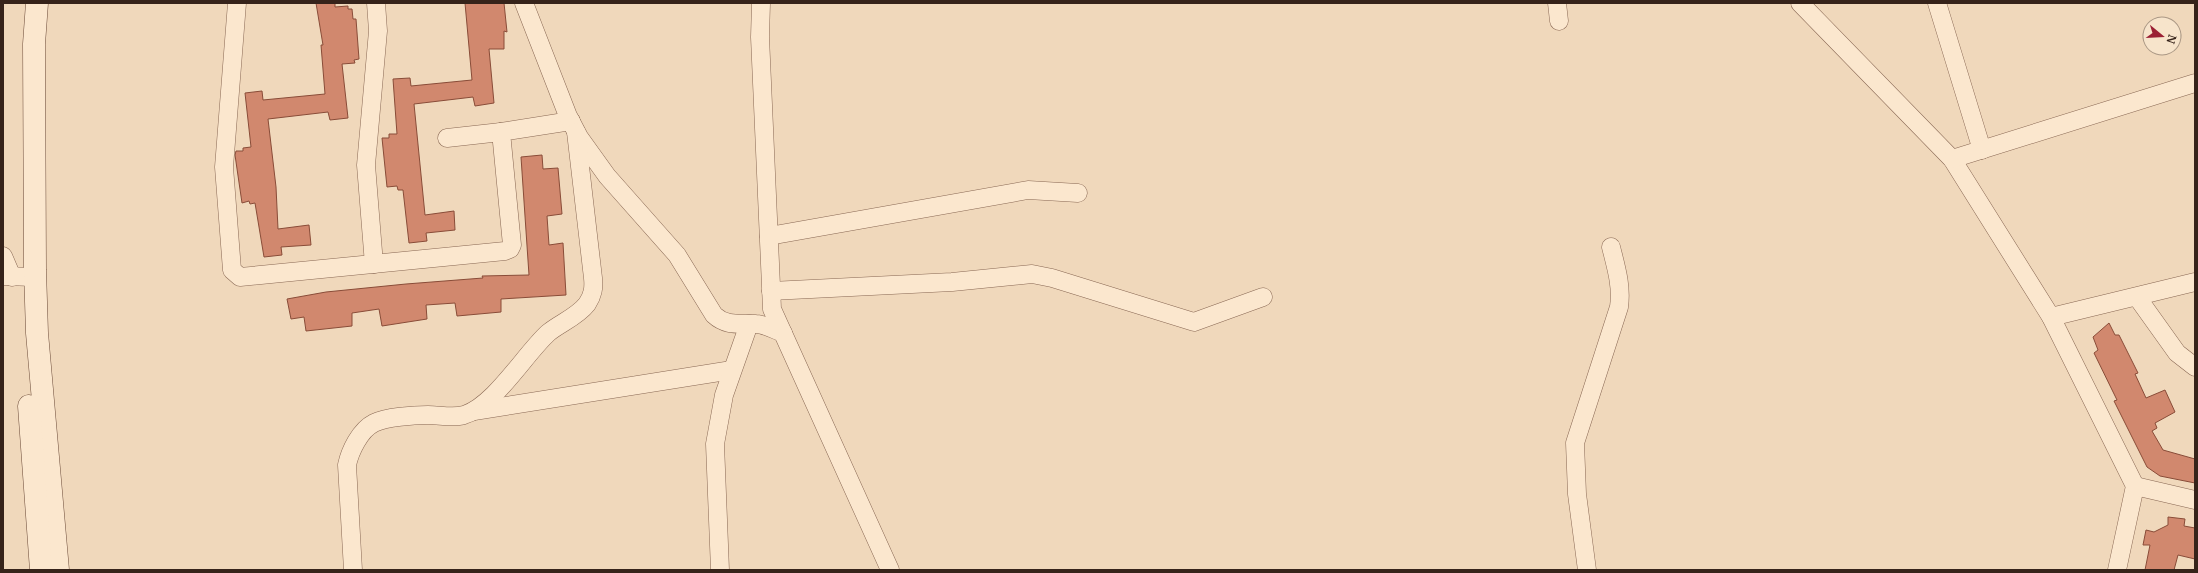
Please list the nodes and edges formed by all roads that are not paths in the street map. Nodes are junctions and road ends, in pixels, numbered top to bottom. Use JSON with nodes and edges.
{"nodes":[{"id":1,"x":23,"y":3,"type":"edge"},
{"id":2,"x":37,"y":3,"type":"edge"},
{"id":3,"x":237,"y":3,"type":"edge"},
{"id":4,"x":376,"y":3,"type":"edge"},
{"id":5,"x":524,"y":3,"type":"edge"},
{"id":6,"x":761,"y":3,"type":"edge"},
{"id":7,"x":1557,"y":3,"type":"edge"},
{"id":8,"x":1800,"y":3,"type":"edge"},
{"id":9,"x":1937,"y":3,"type":"edge"},
{"id":10,"x":1559,"y":21,"type":"dead end"},
{"id":11,"x":27,"y":43,"type":"junction"},
{"id":12,"x":2195,"y":83,"type":"edge"},
{"id":13,"x":574,"y":126,"type":"junction"},
{"id":14,"x":501,"y":132,"type":"junction"},
{"id":15,"x":447,"y":138,"type":"dead end"},
{"id":16,"x":1982,"y":150,"type":"junction"},
{"id":17,"x":1952,"y":158,"type":"junction"},
{"id":18,"x":1078,"y":193,"type":"dead end"},
{"id":19,"x":769,"y":236,"type":"junction"},
{"id":20,"x":1610,"y":247,"type":"dead end"},
{"id":21,"x":3,"y":256,"type":"edge"},
{"id":22,"x":374,"y":264,"type":"junction"},
{"id":23,"x":17,"y":277,"type":"edge"},
{"id":24,"x":2195,"y":282,"type":"edge"},
{"id":25,"x":771,"y":291,"type":"junction"},
{"id":26,"x":2137,"y":297,"type":"junction"},
{"id":27,"x":1263,"y":298,"type":"dead end"},
{"id":28,"x":772,"y":309,"type":"junction"},
{"id":29,"x":2051,"y":317,"type":"junction"},
{"id":30,"x":752,"y":324,"type":"junction"},
{"id":31,"x":783,"y":333,"type":"junction"},
{"id":32,"x":2195,"y":368,"type":"edge"},
{"id":33,"x":732,"y":370,"type":"junction"},
{"id":34,"x":472,"y":411,"type":"junction"},
{"id":35,"x":2135,"y":486,"type":"junction"},
{"id":36,"x":2195,"y":500,"type":"edge"},
{"id":37,"x":41,"y":570,"type":"edge"},
{"id":38,"x":58,"y":570,"type":"edge"},
{"id":39,"x":353,"y":570,"type":"edge"},
{"id":40,"x":720,"y":570,"type":"edge"},
{"id":41,"x":890,"y":570,"type":"edge"},
{"id":42,"x":1587,"y":570,"type":"edge"},
{"id":43,"x":2117,"y":570,"type":"edge"}],
"edges":[{"from":1,"to":11,"type":"main road"},
{"from":2,"to":11,"type":"main road"},
{"from":3,"to":22,"type":"street"},
{"from":4,"to":22,"type":"street"},
{"from":5,"to":13,"type":"street"},
{"from":6,"to":19,"type":"street"},
{"from":7,"to":10,"type":"street"},
{"from":8,"to":17,"type":"street"},
{"from":9,"to":16,"type":"street"},
{"from":11,"to":23,"type":"main road"},
{"from":12,"to":16,"type":"street"},
{"from":13,"to":14,"type":"street"},
{"from":13,"to":30,"type":"street"},
{"from":13,"to":34,"type":"street"},
{"from":14,"to":15,"type":"street"},
{"from":14,"to":22,"type":"street"},
{"from":16,"to":17,"type":"street"},
{"from":17,"to":29,"type":"street"},
{"from":18,"to":19,"type":"street"},
{"from":19,"to":25,"type":"street"},
{"from":20,"to":42,"type":"street"},
{"from":21,"to":23,"type":"street"},
{"from":23,"to":37,"type":"main road"},
{"from":23,"to":38,"type":"main road"},
{"from":24,"to":26,"type":"street"},
{"from":25,"to":27,"type":"street"},
{"from":25,"to":28,"type":"street"},
{"from":26,"to":29,"type":"street"},
{"from":26,"to":32,"type":"street"},
{"from":28,"to":30,"type":"street"},
{"from":28,"to":31,"type":"street"},
{"from":29,"to":35,"type":"street"},
{"from":30,"to":31,"type":"street"},
{"from":30,"to":33,"type":"street"},
{"from":31,"to":41,"type":"street"},
{"from":33,"to":34,"type":"street"},
{"from":33,"to":40,"type":"street"},
{"from":34,"to":39,"type":"street"},
{"from":35,"to":36,"type":"street"},
{"from":35,"to":43,"type":"street"}]}
